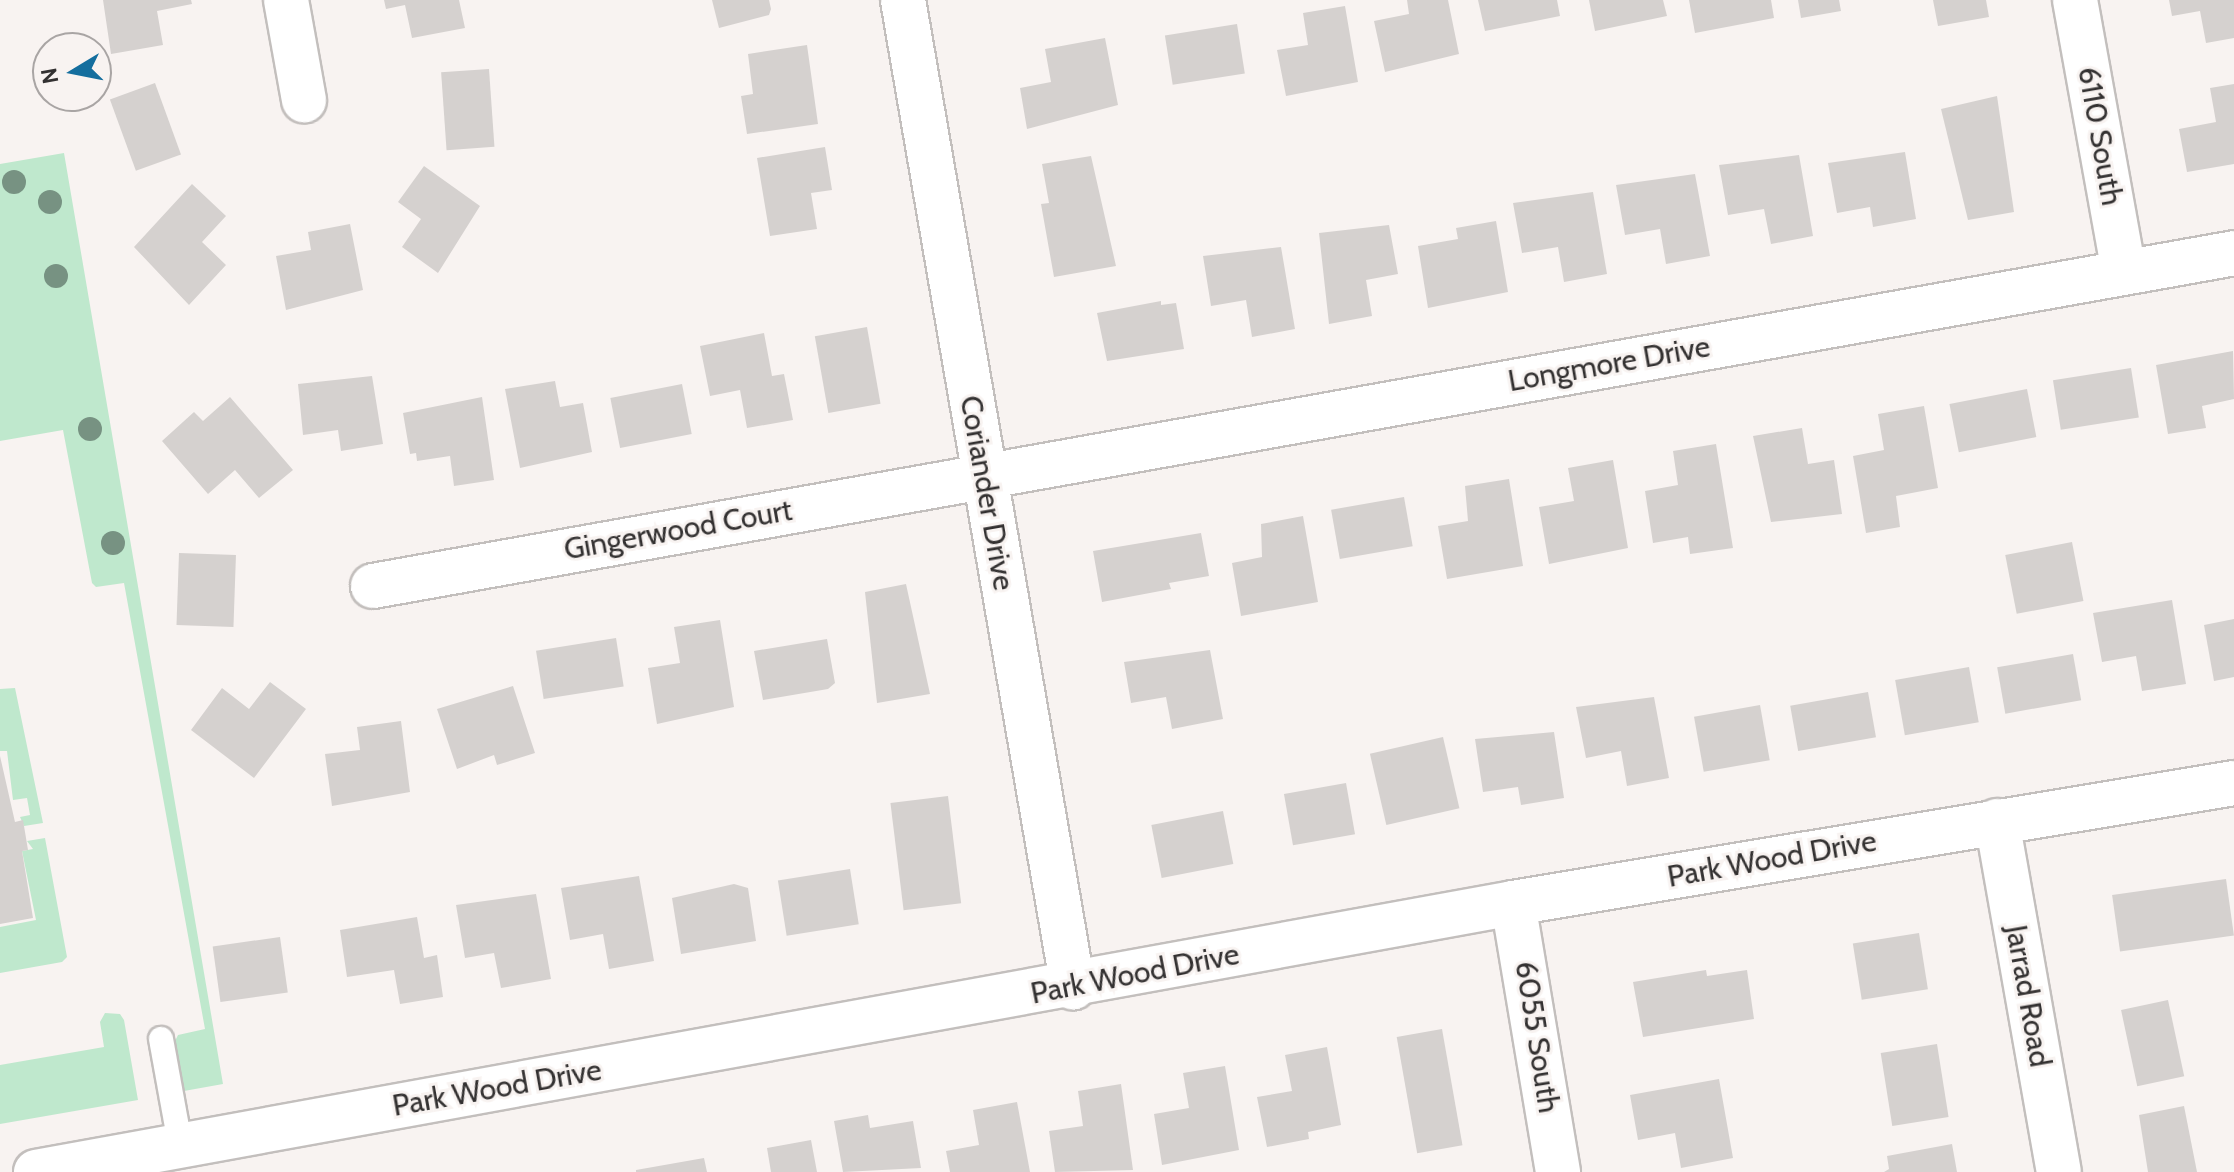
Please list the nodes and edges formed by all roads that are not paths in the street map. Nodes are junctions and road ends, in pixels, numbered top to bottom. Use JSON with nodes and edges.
{"nodes":[{"id":1,"x":286,"y":0,"type":"edge"},
{"id":2,"x":903,"y":0,"type":"edge"},
{"id":3,"x":2075,"y":0,"type":"edge"},
{"id":4,"x":304,"y":100,"type":"dead end"},
{"id":5,"x":2234,"y":253,"type":"edge"},
{"id":6,"x":2124,"y":272,"type":"junction"},
{"id":7,"x":983,"y":476,"type":"junction"},
{"id":8,"x":373,"y":586,"type":"dead end"},
{"id":9,"x":2234,"y":783,"type":"edge"},
{"id":10,"x":1997,"y":821,"type":"junction"},
{"id":11,"x":1513,"y":903,"type":"junction"},
{"id":12,"x":1073,"y":987,"type":"junction"},
{"id":13,"x":161,"y":1039,"type":"dead end"},
{"id":14,"x":180,"y":1144,"type":"junction"},
{"id":15,"x":36,"y":1172,"type":"edge"},
{"id":16,"x":1558,"y":1172,"type":"edge"},
{"id":17,"x":2059,"y":1172,"type":"edge"}],
"edges":[{"from":1,"to":4,"type":"street"},
{"from":2,"to":7,"type":"street","name":"Coriander Drive"},
{"from":3,"to":6,"type":"street","name":"6110 South"},
{"from":5,"to":6,"type":"street","name":"Longmore Drive"},
{"from":6,"to":7,"type":"street","name":"Longmore Drive"},
{"from":7,"to":8,"type":"street","name":"Gingerwood Court"},
{"from":7,"to":12,"type":"street","name":"Coriander Drive"},
{"from":9,"to":10,"type":"street","name":"Park Wood Drive"},
{"from":10,"to":11,"type":"street","name":"Park Wood Drive"},
{"from":10,"to":17,"type":"street","name":"Jarrad Road"},
{"from":11,"to":12,"type":"street","name":"Park Wood Drive"},
{"from":11,"to":16,"type":"street","name":"6055 South"},
{"from":12,"to":14,"type":"street","name":"Park Wood Drive"},
{"from":13,"to":14,"type":"lane"},
{"from":14,"to":15,"type":"street","name":"Park Wood Drive"}]}
